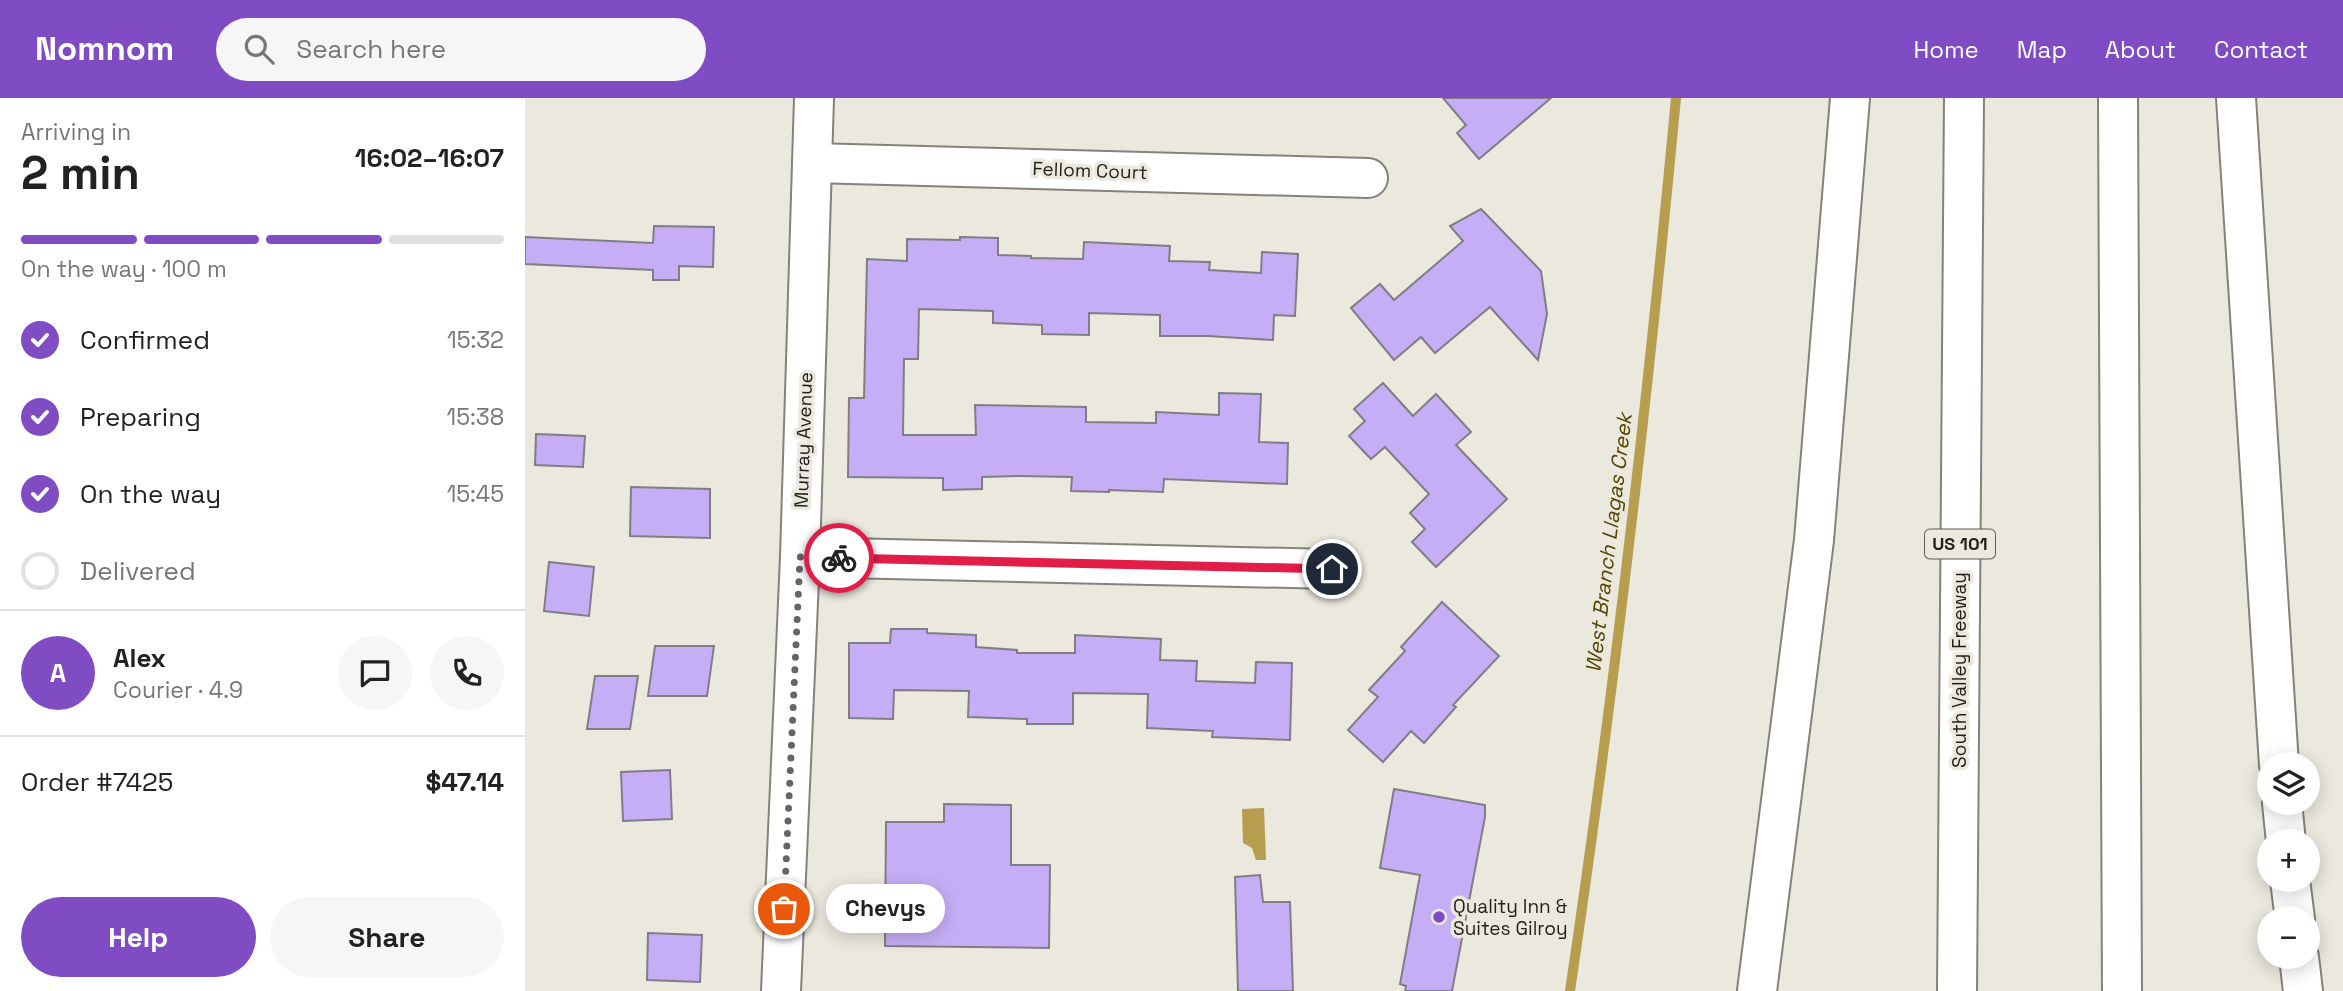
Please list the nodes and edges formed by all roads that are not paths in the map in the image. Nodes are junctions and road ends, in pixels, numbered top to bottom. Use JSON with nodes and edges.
{"nodes":[{"id":1,"x":814,"y":98,"type":"edge"},
{"id":2,"x":1850,"y":98,"type":"edge"},
{"id":3,"x":1964,"y":98,"type":"edge"},
{"id":4,"x":2118,"y":98,"type":"edge"},
{"id":5,"x":2237,"y":98,"type":"edge"},
{"id":6,"x":811,"y":163,"type":"junction"},
{"id":7,"x":1369,"y":178,"type":"dead end"},
{"id":8,"x":800,"y":557,"type":"junction"},
{"id":9,"x":1332,"y":569,"type":"dead end"},
{"id":10,"x":2278,"y":752,"type":"edge"},
{"id":11,"x":2300,"y":969,"type":"edge"},
{"id":12,"x":2123,"y":987,"type":"edge"},
{"id":13,"x":781,"y":991,"type":"edge"},
{"id":14,"x":1757,"y":991,"type":"edge"},
{"id":15,"x":1957,"y":991,"type":"edge"},
{"id":16,"x":2303,"y":991,"type":"edge"}],
"edges":[{"from":1,"to":6,"type":"main road","name":"Murray Avenue"},
{"from":2,"to":14,"type":"main road"},
{"from":3,"to":15,"type":"main road","name":"South Valley Freeway","number":"US 101"},
{"from":4,"to":12,"type":"main road"},
{"from":5,"to":10,"type":"main road"},
{"from":6,"to":7,"type":"main road","name":"Fellom Court"},
{"from":6,"to":8,"type":"main road","name":"Murray Avenue"},
{"from":8,"to":9,"type":"main road"},
{"from":8,"to":13,"type":"main road","name":"Murray Avenue"},
{"from":11,"to":16,"type":"main road"}]}
